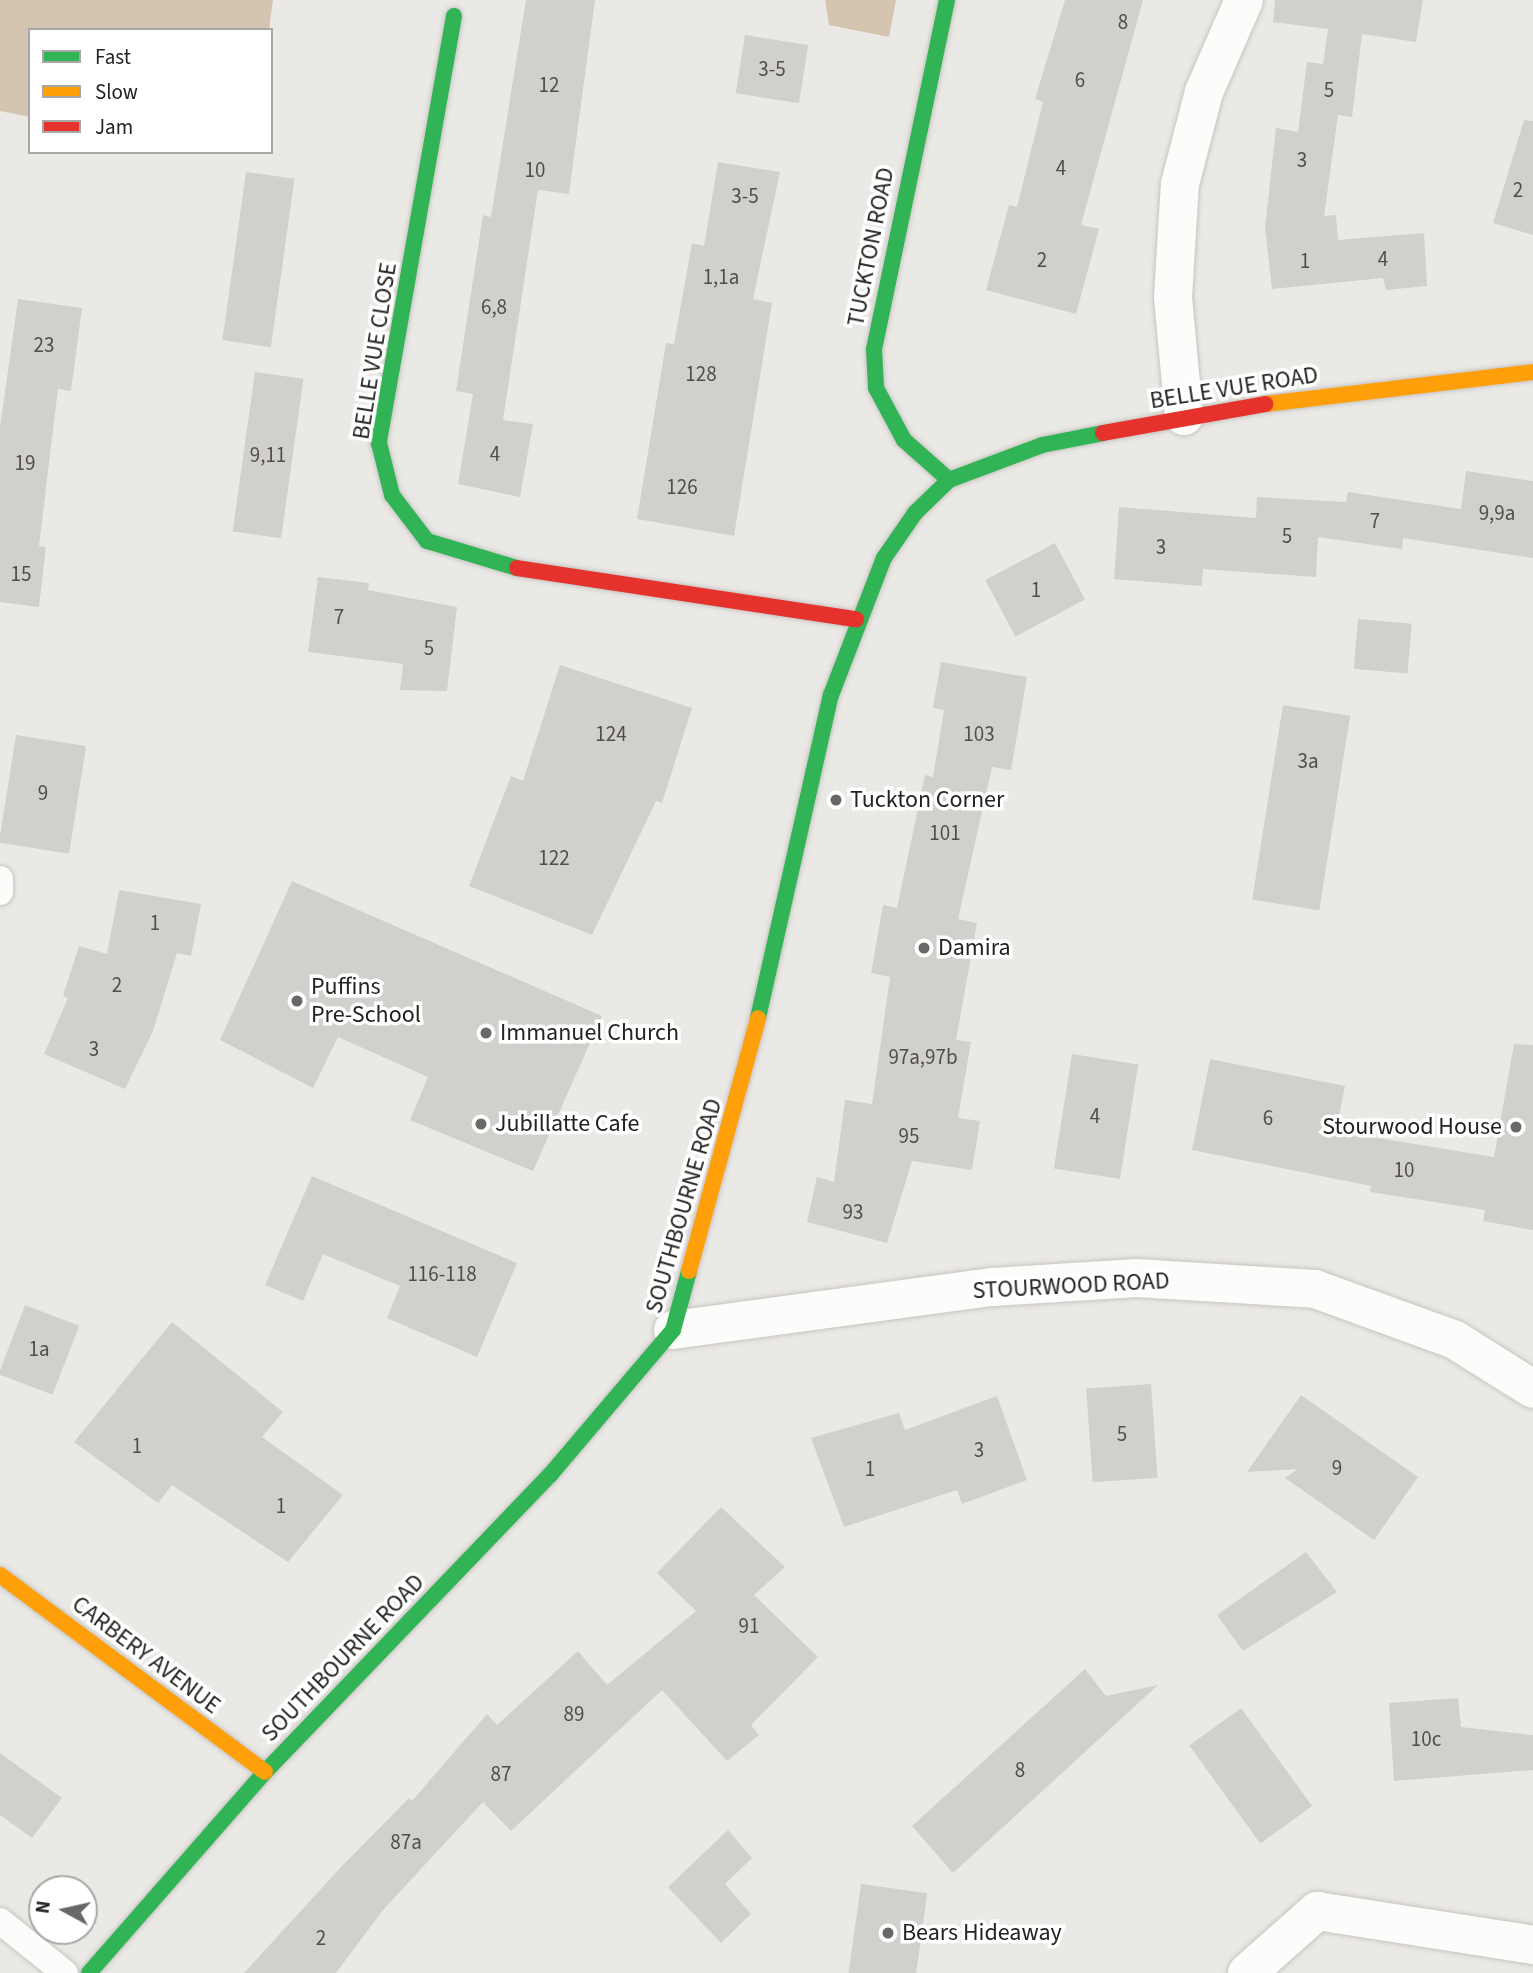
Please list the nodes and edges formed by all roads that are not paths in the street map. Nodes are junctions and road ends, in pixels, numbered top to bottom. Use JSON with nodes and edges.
{"nodes":[{"id":1,"x":947,"y":0,"type":"edge"},
{"id":2,"x":1244,"y":0,"type":"edge"},
{"id":3,"x":454,"y":16,"type":"dead end"},
{"id":4,"x":1533,"y":372,"type":"edge"},
{"id":5,"x":1184,"y":416,"type":"junction"},
{"id":6,"x":949,"y":480,"type":"junction"},
{"id":7,"x":856,"y":619,"type":"junction"},
{"id":8,"x":0,"y":879,"type":"edge"},
{"id":9,"x":0,"y":892,"type":"edge"},
{"id":10,"x":673,"y":1330,"type":"junction"},
{"id":11,"x":1533,"y":1389,"type":"edge"},
{"id":12,"x":0,"y":1575,"type":"edge"},
{"id":13,"x":265,"y":1772,"type":"junction"},
{"id":14,"x":0,"y":1921,"type":"edge"},
{"id":15,"x":1533,"y":1945,"type":"edge"},
{"id":16,"x":65,"y":1973,"type":"edge"},
{"id":17,"x":89,"y":1973,"type":"edge"},
{"id":18,"x":1247,"y":1973,"type":"edge"}],
"edges":[{"from":1,"to":6,"type":"main road","name":"TUCKTON ROAD"},
{"from":2,"to":5,"type":"street"},
{"from":3,"to":7,"type":"main road","name":"BELLE VUE CLOSE"},
{"from":4,"to":5,"type":"main road","name":"BELLE VUE ROAD"},
{"from":5,"to":6,"type":"main road","name":"BELLE VUE ROAD"},
{"from":6,"to":7,"type":"main road","name":"SOUTHBOURNE ROAD"},
{"from":7,"to":10,"type":"main road","name":"SOUTHBOURNE ROAD"},
{"from":8,"to":9,"type":"lane"},
{"from":10,"to":11,"type":"street","name":"STOURWOOD ROAD"},
{"from":10,"to":13,"type":"main road","name":"SOUTHBOURNE ROAD"},
{"from":12,"to":13,"type":"main road","name":"CARBERY AVENUE"},
{"from":13,"to":17,"type":"main road","name":"SOUTHBOURNE ROAD"},
{"from":14,"to":16,"type":"lane"},
{"from":15,"to":18,"type":"street"}]}
